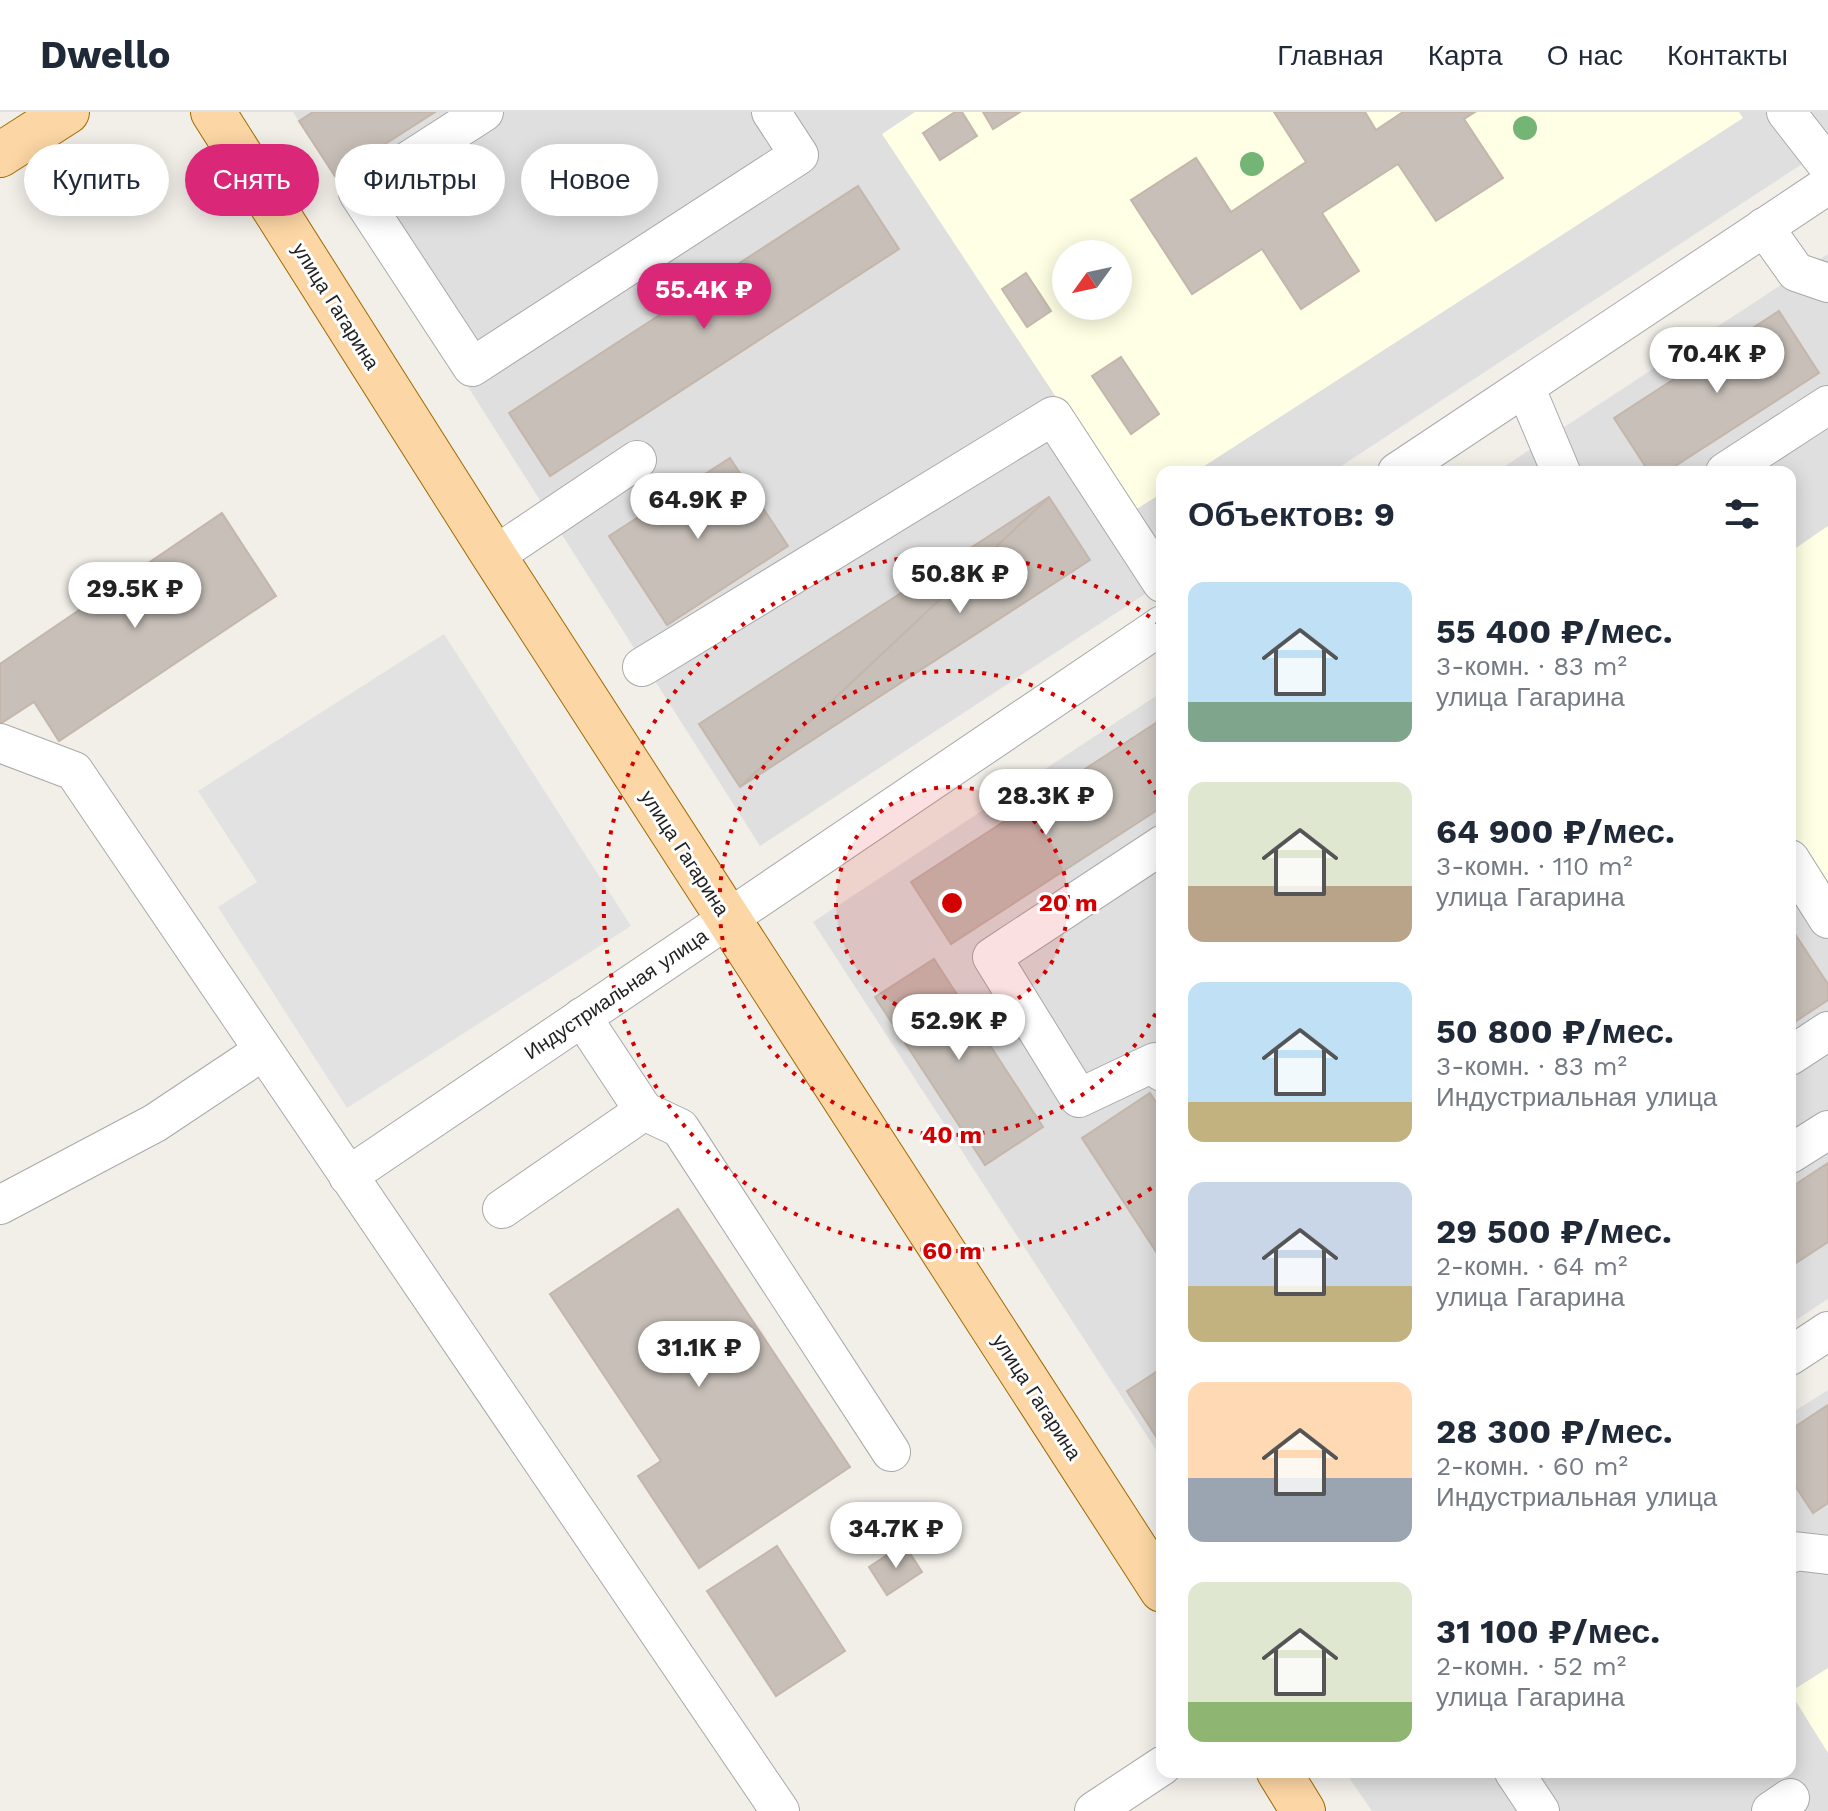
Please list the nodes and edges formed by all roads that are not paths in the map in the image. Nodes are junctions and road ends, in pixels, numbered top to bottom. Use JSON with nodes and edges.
{"nodes":[{"id":1,"x":67,"y":112,"type":"edge"},
{"id":2,"x":213,"y":112,"type":"edge"},
{"id":3,"x":484,"y":112,"type":"edge"},
{"id":4,"x":771,"y":112,"type":"edge"},
{"id":5,"x":1786,"y":112,"type":"edge"},
{"id":6,"x":0,"y":155,"type":"edge"},
{"id":7,"x":1828,"y":166,"type":"edge"},
{"id":8,"x":1828,"y":185,"type":"edge"},
{"id":9,"x":1764,"y":227,"type":"junction"},
{"id":10,"x":1828,"y":283,"type":"edge"},
{"id":11,"x":1526,"y":389,"type":"junction"},
{"id":12,"x":1828,"y":405,"type":"edge"},
{"id":13,"x":637,"y":460,"type":"dead end"},
{"id":14,"x":1406,"y":466,"type":"edge"},
{"id":15,"x":1558,"y":466,"type":"edge"},
{"id":16,"x":1734,"y":466,"type":"edge"},
{"id":17,"x":494,"y":556,"type":"junction"},
{"id":18,"x":1156,"y":574,"type":"edge"},
{"id":19,"x":1156,"y":629,"type":"edge"},
{"id":20,"x":642,"y":667,"type":"dead end"},
{"id":21,"x":0,"y":743,"type":"edge"},
{"id":22,"x":1156,"y":849,"type":"edge"},
{"id":23,"x":1796,"y":868,"type":"edge"},
{"id":24,"x":727,"y":918,"type":"junction"},
{"id":25,"x":1828,"y":919,"type":"edge"},
{"id":26,"x":582,"y":1017,"type":"junction"},
{"id":27,"x":1828,"y":1031,"type":"edge"},
{"id":28,"x":263,"y":1051,"type":"junction"},
{"id":29,"x":1796,"y":1052,"type":"edge"},
{"id":30,"x":1156,"y":1063,"type":"edge"},
{"id":31,"x":644,"y":1111,"type":"junction"},
{"id":32,"x":1828,"y":1130,"type":"edge"},
{"id":33,"x":1796,"y":1150,"type":"edge"},
{"id":34,"x":348,"y":1176,"type":"junction"},
{"id":35,"x":0,"y":1205,"type":"edge"},
{"id":36,"x":502,"y":1209,"type":"dead end"},
{"id":37,"x":1828,"y":1331,"type":"edge"},
{"id":38,"x":1796,"y":1352,"type":"edge"},
{"id":39,"x":891,"y":1452,"type":"dead end"},
{"id":40,"x":1156,"y":1581,"type":"edge"},
{"id":41,"x":1156,"y":1770,"type":"edge"},
{"id":42,"x":1283,"y":1778,"type":"edge"},
{"id":43,"x":1518,"y":1778,"type":"edge"},
{"id":44,"x":780,"y":1811,"type":"edge"},
{"id":45,"x":1094,"y":1811,"type":"edge"},
{"id":46,"x":1303,"y":1811,"type":"edge"},
{"id":47,"x":1540,"y":1811,"type":"edge"}],
"edges":[{"from":1,"to":6,"type":"main road"},
{"from":2,"to":17,"type":"main road","name":"улица Гагарина"},
{"from":3,"to":4,"type":"street"},
{"from":5,"to":7,"type":"street"},
{"from":8,"to":9,"type":"street"},
{"from":9,"to":10,"type":"street"},
{"from":9,"to":11,"type":"street"},
{"from":11,"to":14,"type":"street"},
{"from":11,"to":15,"type":"street"},
{"from":12,"to":16,"type":"street"},
{"from":13,"to":17,"type":"street"},
{"from":17,"to":24,"type":"main road","name":"улица Гагарина"},
{"from":18,"to":20,"type":"street"},
{"from":19,"to":24,"type":"street","name":"Индустриальная улица"},
{"from":21,"to":28,"type":"street"},
{"from":22,"to":30,"type":"street"},
{"from":23,"to":25,"type":"street"},
{"from":24,"to":26,"type":"street","name":"Индустриальная улица"},
{"from":24,"to":40,"type":"main road","name":"улица Гагарина"},
{"from":26,"to":31,"type":"street"},
{"from":26,"to":34,"type":"street","name":"Индустриальная улица"},
{"from":27,"to":29,"type":"street"},
{"from":28,"to":34,"type":"street"},
{"from":28,"to":35,"type":"street"},
{"from":31,"to":36,"type":"street"},
{"from":31,"to":39,"type":"street"},
{"from":32,"to":33,"type":"street"},
{"from":34,"to":44,"type":"street"},
{"from":37,"to":38,"type":"street"},
{"from":41,"to":45,"type":"street"},
{"from":42,"to":46,"type":"main road"},
{"from":43,"to":47,"type":"street"}]}
